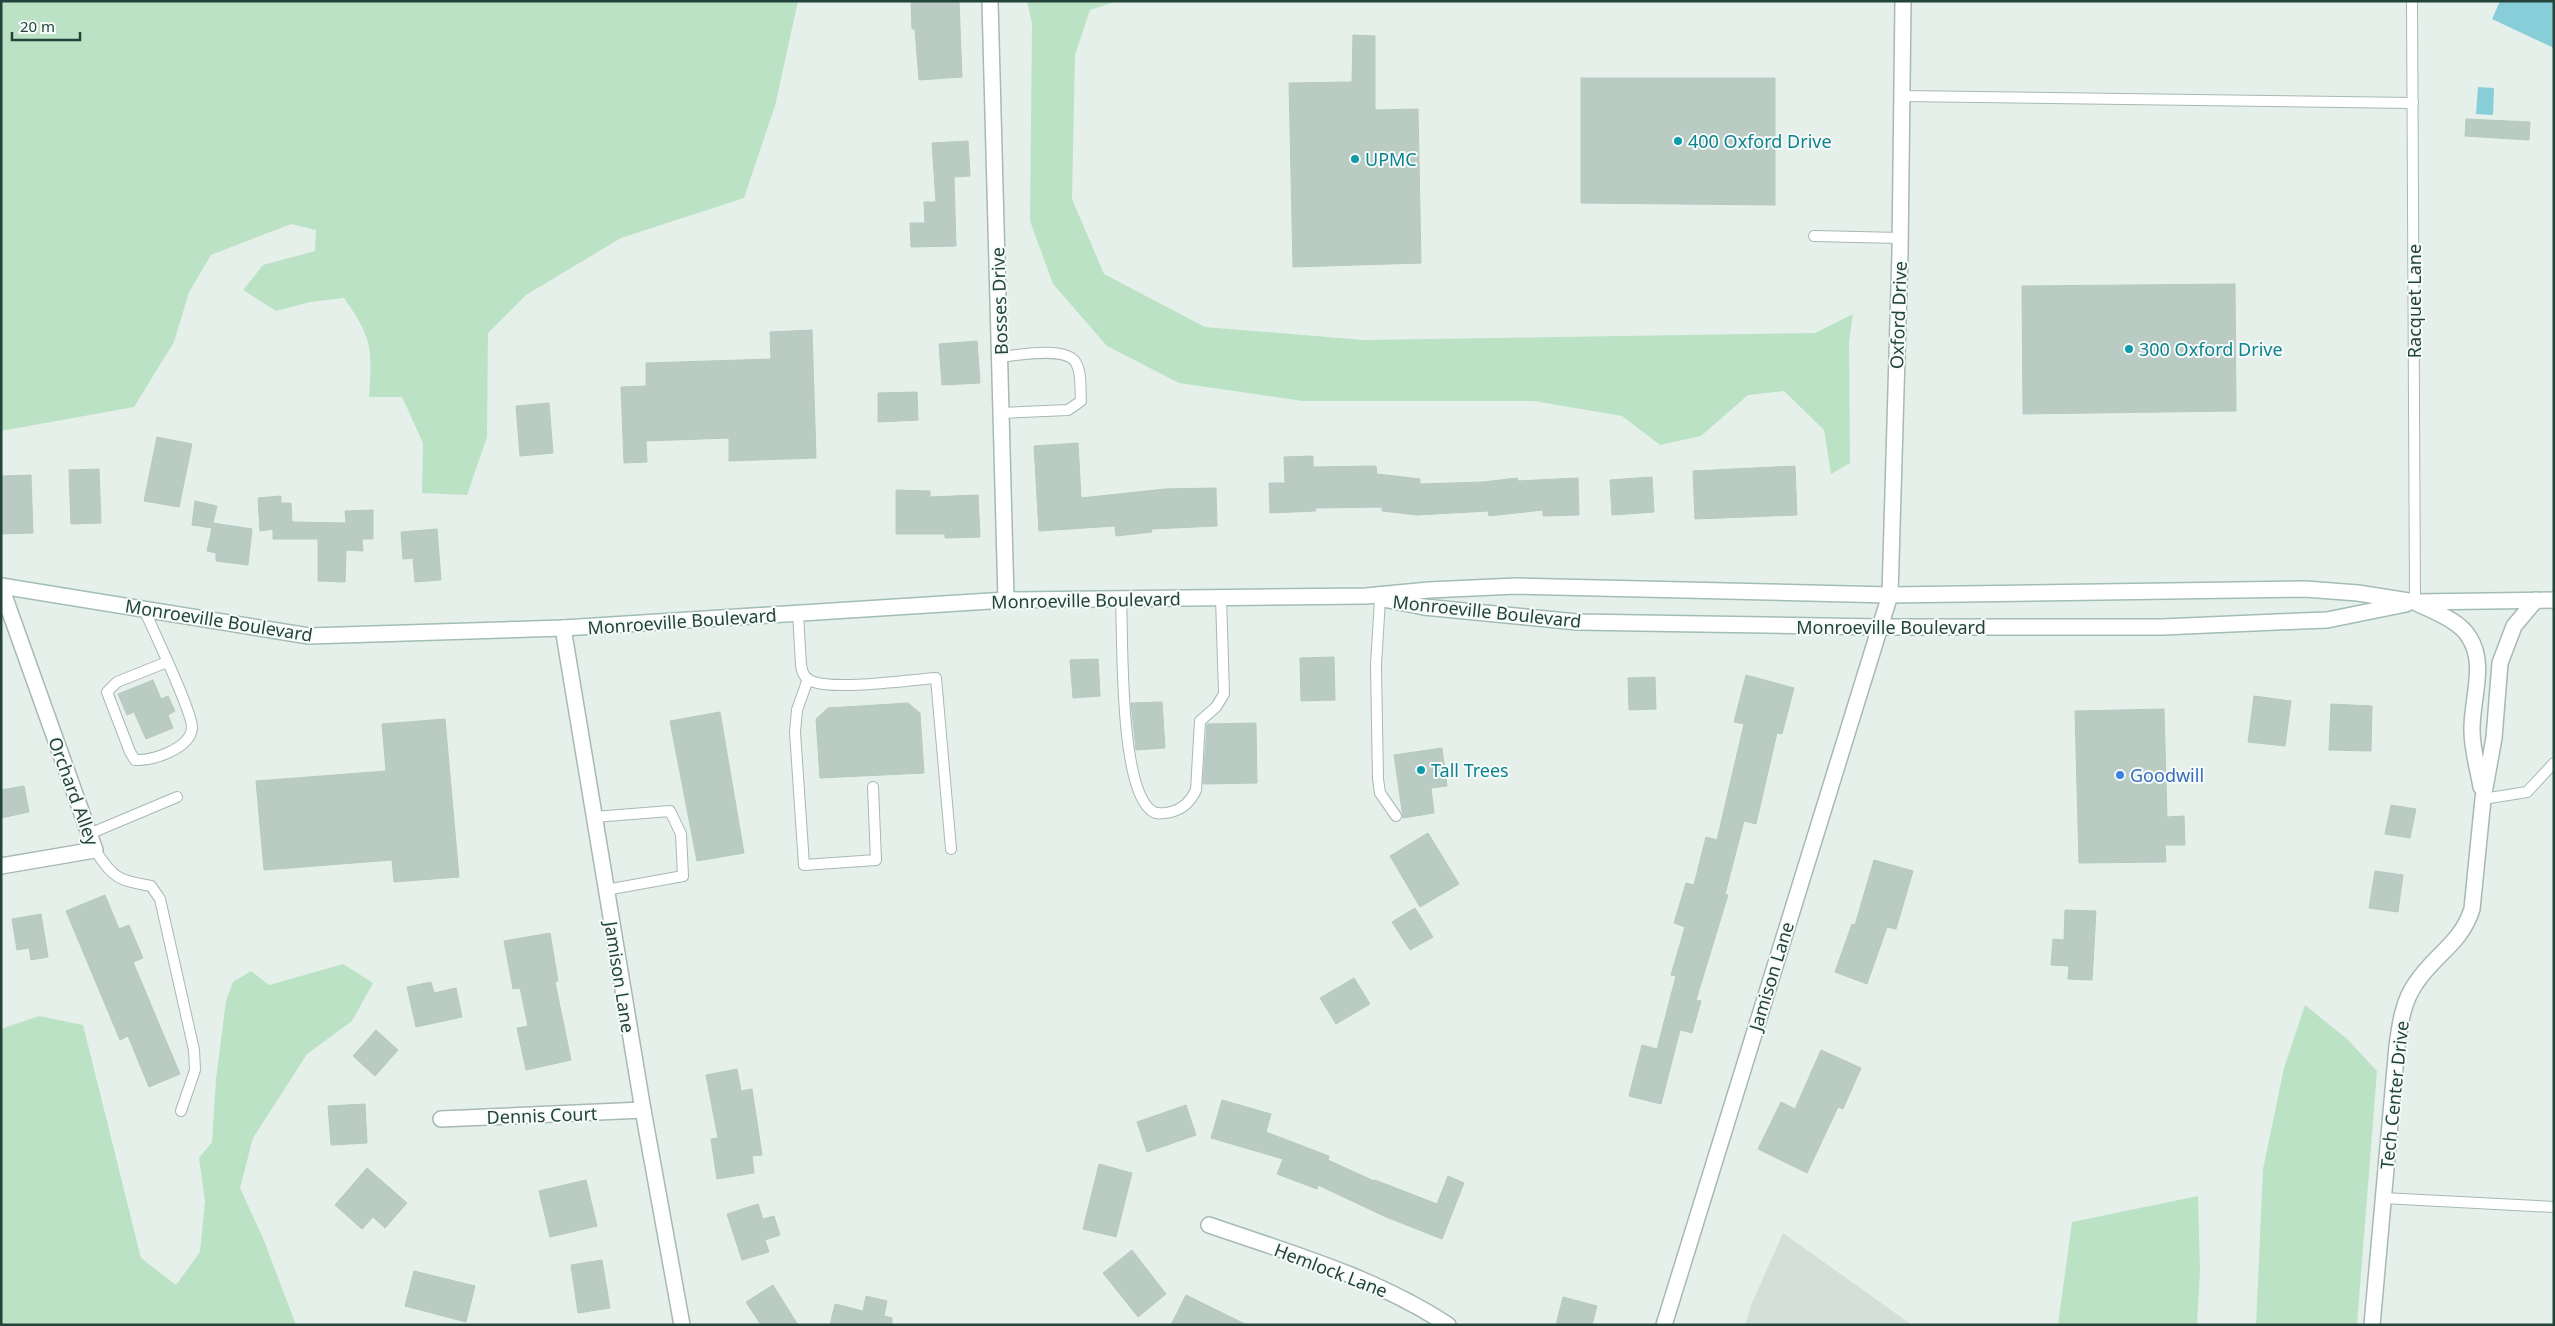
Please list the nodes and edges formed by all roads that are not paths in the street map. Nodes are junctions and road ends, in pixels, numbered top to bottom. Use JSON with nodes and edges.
{"nodes":[{"id":1,"x":990,"y":1,"type":"edge"},
{"id":2,"x":1903,"y":1,"type":"edge"},
{"id":3,"x":2412,"y":1,"type":"edge"},
{"id":4,"x":1902,"y":96,"type":"junction"},
{"id":5,"x":2413,"y":103,"type":"junction"},
{"id":6,"x":1814,"y":236,"type":"dead end"},
{"id":7,"x":1900,"y":238,"type":"junction"},
{"id":8,"x":1001,"y":357,"type":"junction"},
{"id":9,"x":1002,"y":413,"type":"junction"},
{"id":10,"x":1,"y":586,"type":"edge"},
{"id":11,"x":1890,"y":595,"type":"junction"},
{"id":12,"x":1221,"y":597,"type":"junction"},
{"id":13,"x":1373,"y":597,"type":"junction"},
{"id":14,"x":1121,"y":599,"type":"junction"},
{"id":15,"x":1006,"y":600,"type":"junction"},
{"id":16,"x":2536,"y":600,"type":"junction"},
{"id":17,"x":2554,"y":600,"type":"edge"},
{"id":18,"x":2415,"y":602,"type":"junction"},
{"id":19,"x":144,"y":609,"type":"junction"},
{"id":20,"x":798,"y":613,"type":"junction"},
{"id":21,"x":1880,"y":627,"type":"junction"},
{"id":22,"x":562,"y":628,"type":"junction"},
{"id":23,"x":167,"y":662,"type":"junction"},
{"id":24,"x":808,"y":679,"type":"junction"},
{"id":25,"x":2554,"y":762,"type":"edge"},
{"id":26,"x":873,"y":788,"type":"dead end"},
{"id":27,"x":177,"y":797,"type":"dead end"},
{"id":28,"x":2483,"y":799,"type":"junction"},
{"id":29,"x":1396,"y":816,"type":"dead end"},
{"id":30,"x":594,"y":817,"type":"junction"},
{"id":31,"x":89,"y":834,"type":"junction"},
{"id":32,"x":951,"y":849,"type":"dead end"},
{"id":33,"x":95,"y":850,"type":"junction"},
{"id":34,"x":1,"y":866,"type":"edge"},
{"id":35,"x":606,"y":890,"type":"junction"},
{"id":36,"x":643,"y":1110,"type":"junction"},
{"id":37,"x":181,"y":1111,"type":"dead end"},
{"id":38,"x":441,"y":1119,"type":"dead end"},
{"id":39,"x":2383,"y":1198,"type":"junction"},
{"id":40,"x":2554,"y":1207,"type":"edge"},
{"id":41,"x":1209,"y":1225,"type":"dead end"},
{"id":42,"x":682,"y":1325,"type":"edge"},
{"id":43,"x":1448,"y":1325,"type":"edge"},
{"id":44,"x":1664,"y":1325,"type":"edge"},
{"id":45,"x":2372,"y":1325,"type":"edge"}],
"edges":[{"from":1,"to":8,"type":"street","name":"Bosses Drive"},
{"from":2,"to":4,"type":"street","name":"Oxford Drive"},
{"from":3,"to":5,"type":"lane","name":"Racquet Lane"},
{"from":4,"to":5,"type":"lane"},
{"from":4,"to":7,"type":"street","name":"Oxford Drive"},
{"from":5,"to":18,"type":"lane","name":"Racquet Lane"},
{"from":6,"to":7,"type":"lane"},
{"from":7,"to":11,"type":"street","name":"Oxford Drive"},
{"from":8,"to":9,"type":"street","name":"Bosses Drive"},
{"from":8,"to":9,"type":"lane"},
{"from":9,"to":15,"type":"street","name":"Bosses Drive"},
{"from":10,"to":19,"type":"street","name":"Monroeville Boulevard"},
{"from":10,"to":31,"type":"street","name":"Orchard Alley"},
{"from":11,"to":13,"type":"street","name":"Monroeville Boulevard"},
{"from":11,"to":18,"type":"street","name":"Monroeville Boulevard"},
{"from":11,"to":21,"type":"street","name":"Oxford Drive"},
{"from":12,"to":13,"type":"street","name":"Monroeville Boulevard"},
{"from":12,"to":14,"type":"street","name":"Monroeville Boulevard"},
{"from":12,"to":14,"type":"lane"},
{"from":13,"to":21,"type":"street","name":"Monroeville Boulevard"},
{"from":13,"to":29,"type":"lane"},
{"from":14,"to":15,"type":"street","name":"Monroeville Boulevard"},
{"from":15,"to":20,"type":"street","name":"Monroeville Boulevard"},
{"from":16,"to":17,"type":"street","name":"Monroeville Boulevard"},
{"from":16,"to":18,"type":"street","name":"Monroeville Boulevard"},
{"from":16,"to":28,"type":"street","name":"Tech Center Drive"},
{"from":18,"to":21,"type":"street","name":"Monroeville Boulevard"},
{"from":18,"to":28,"type":"street","name":"Tech Center Drive"},
{"from":19,"to":22,"type":"street","name":"Monroeville Boulevard"},
{"from":19,"to":23,"type":"lane"},
{"from":20,"to":22,"type":"street","name":"Monroeville Boulevard"},
{"from":20,"to":24,"type":"lane"},
{"from":21,"to":44,"type":"street","name":"Jamison Lane"},
{"from":22,"to":30,"type":"street","name":"Jamison Lane"},
{"from":23,"to":23,"type":"lane"},
{"from":24,"to":26,"type":"lane"},
{"from":24,"to":32,"type":"lane"},
{"from":25,"to":28,"type":"lane"},
{"from":27,"to":31,"type":"lane"},
{"from":28,"to":39,"type":"street","name":"Tech Center Drive"},
{"from":30,"to":35,"type":"street","name":"Jamison Lane"},
{"from":30,"to":35,"type":"lane"},
{"from":31,"to":33,"type":"street","name":"Orchard Alley"},
{"from":33,"to":34,"type":"street"},
{"from":33,"to":37,"type":"lane","name":"Orchard Alley"},
{"from":35,"to":36,"type":"street","name":"Jamison Lane"},
{"from":36,"to":38,"type":"street","name":"Dennis Court"},
{"from":36,"to":42,"type":"street","name":"Jamison Lane"},
{"from":39,"to":40,"type":"lane"},
{"from":39,"to":45,"type":"street","name":"Tech Center Drive"},
{"from":41,"to":43,"type":"street","name":"Hemlock Lane"}]}
